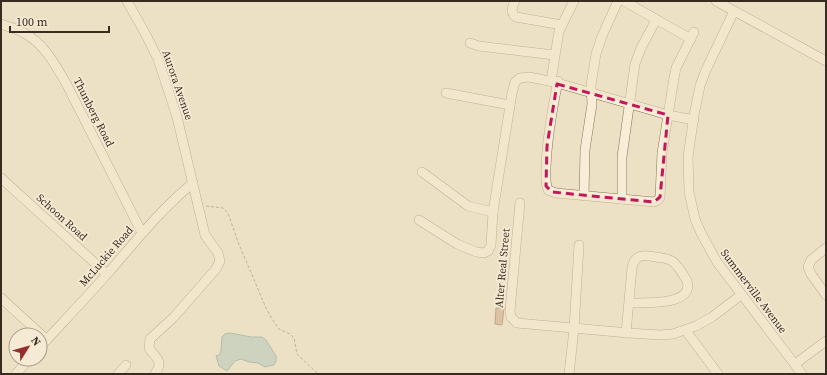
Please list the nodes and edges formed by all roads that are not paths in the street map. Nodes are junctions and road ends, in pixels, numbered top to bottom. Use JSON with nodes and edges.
{"nodes":[{"id":1,"x":127,"y":1,"type":"edge"},
{"id":2,"x":515,"y":1,"type":"edge"},
{"id":3,"x":574,"y":1,"type":"edge"},
{"id":4,"x":618,"y":1,"type":"edge"},
{"id":5,"x":624,"y":1,"type":"edge"},
{"id":6,"x":716,"y":1,"type":"edge"},
{"id":7,"x":734,"y":11,"type":"junction"},
{"id":8,"x":656,"y":20,"type":"junction"},
{"id":9,"x":1,"y":24,"type":"edge"},
{"id":10,"x":562,"y":25,"type":"junction"},
{"id":11,"x":470,"y":43,"type":"dead end"},
{"id":12,"x":554,"y":56,"type":"junction"},
{"id":13,"x":826,"y":61,"type":"edge"},
{"id":14,"x":555,"y":82,"type":"junction"},
{"id":15,"x":591,"y":91,"type":"junction"},
{"id":16,"x":446,"y":93,"type":"dead end"},
{"id":17,"x":630,"y":102,"type":"junction"},
{"id":18,"x":510,"y":105,"type":"junction"},
{"id":19,"x":668,"y":114,"type":"junction"},
{"id":20,"x":694,"y":117,"type":"junction"},
{"id":21,"x":422,"y":172,"type":"dead end"},
{"id":22,"x":1,"y":178,"type":"edge"},
{"id":23,"x":192,"y":183,"type":"junction"},
{"id":24,"x":584,"y":196,"type":"junction"},
{"id":25,"x":622,"y":199,"type":"junction"},
{"id":26,"x":520,"y":203,"type":"dead end"},
{"id":27,"x":493,"y":212,"type":"junction"},
{"id":28,"x":419,"y":220,"type":"dead end"},
{"id":29,"x":142,"y":233,"type":"junction"},
{"id":30,"x":579,"y":245,"type":"dead end"},
{"id":31,"x":826,"y":248,"type":"edge"},
{"id":32,"x":107,"y":274,"type":"junction"},
{"id":33,"x":741,"y":295,"type":"junction"},
{"id":34,"x":826,"y":295,"type":"edge"},
{"id":35,"x":1,"y":298,"type":"edge"},
{"id":36,"x":629,"y":303,"type":"junction"},
{"id":37,"x":33,"y":327,"type":"edge"},
{"id":38,"x":574,"y":329,"type":"junction"},
{"id":39,"x":686,"y":330,"type":"junction"},
{"id":40,"x":626,"y":333,"type":"junction"},
{"id":41,"x":48,"y":339,"type":"edge"},
{"id":42,"x":826,"y":341,"type":"edge"},
{"id":43,"x":794,"y":364,"type":"junction"},
{"id":44,"x":126,"y":365,"type":"dead end"},
{"id":45,"x":118,"y":374,"type":"edge"},
{"id":46,"x":155,"y":374,"type":"edge"},
{"id":47,"x":569,"y":374,"type":"edge"},
{"id":48,"x":718,"y":374,"type":"edge"},
{"id":49,"x":802,"y":374,"type":"edge"}],
"edges":[{"from":1,"to":23,"type":"street","name":"Aurora Avenue"},
{"from":2,"to":10,"type":"street"},
{"from":3,"to":10,"type":"street"},
{"from":4,"to":15,"type":"street"},
{"from":5,"to":8,"type":"street"},
{"from":6,"to":7,"type":"street"},
{"from":7,"to":13,"type":"street"},
{"from":7,"to":20,"type":"street","name":"Summerville Avenue"},
{"from":8,"to":17,"type":"street"},
{"from":8,"to":19,"type":"street"},
{"from":9,"to":29,"type":"street","name":"Thunberg Road"},
{"from":10,"to":12,"type":"street"},
{"from":11,"to":12,"type":"street"},
{"from":12,"to":14,"type":"street"},
{"from":14,"to":15,"type":"street"},
{"from":14,"to":18,"type":"street"},
{"from":14,"to":24,"type":"street"},
{"from":15,"to":17,"type":"street"},
{"from":15,"to":24,"type":"street"},
{"from":16,"to":18,"type":"street"},
{"from":17,"to":19,"type":"street"},
{"from":17,"to":25,"type":"street"},
{"from":18,"to":27,"type":"street"},
{"from":19,"to":20,"type":"street"},
{"from":19,"to":25,"type":"street"},
{"from":20,"to":33,"type":"street","name":"Summerville Avenue"},
{"from":21,"to":27,"type":"street"},
{"from":22,"to":32,"type":"street","name":"Schoon Road"},
{"from":23,"to":29,"type":"street","name":"McLuckie Road"},
{"from":23,"to":46,"type":"street","name":"Aurora Avenue"},
{"from":24,"to":25,"type":"street"},
{"from":26,"to":38,"type":"street","name":"Alter Real Street"},
{"from":27,"to":28,"type":"street"},
{"from":29,"to":32,"type":"street","name":"McLuckie Road"},
{"from":30,"to":38,"type":"street"},
{"from":31,"to":34,"type":"street"},
{"from":32,"to":41,"type":"street","name":"McLuckie Road"},
{"from":33,"to":39,"type":"street","name":"Alter Real Street"},
{"from":33,"to":43,"type":"street","name":"Summerville Avenue"},
{"from":35,"to":37,"type":"street"},
{"from":36,"to":36,"type":"street"},
{"from":36,"to":40,"type":"street"},
{"from":38,"to":40,"type":"street","name":"Alter Real Street"},
{"from":38,"to":47,"type":"street"},
{"from":39,"to":40,"type":"street","name":"Alter Real Street"},
{"from":39,"to":48,"type":"street"},
{"from":42,"to":43,"type":"street"},
{"from":43,"to":49,"type":"street","name":"Summerville Avenue"},
{"from":44,"to":45,"type":"street"}]}
